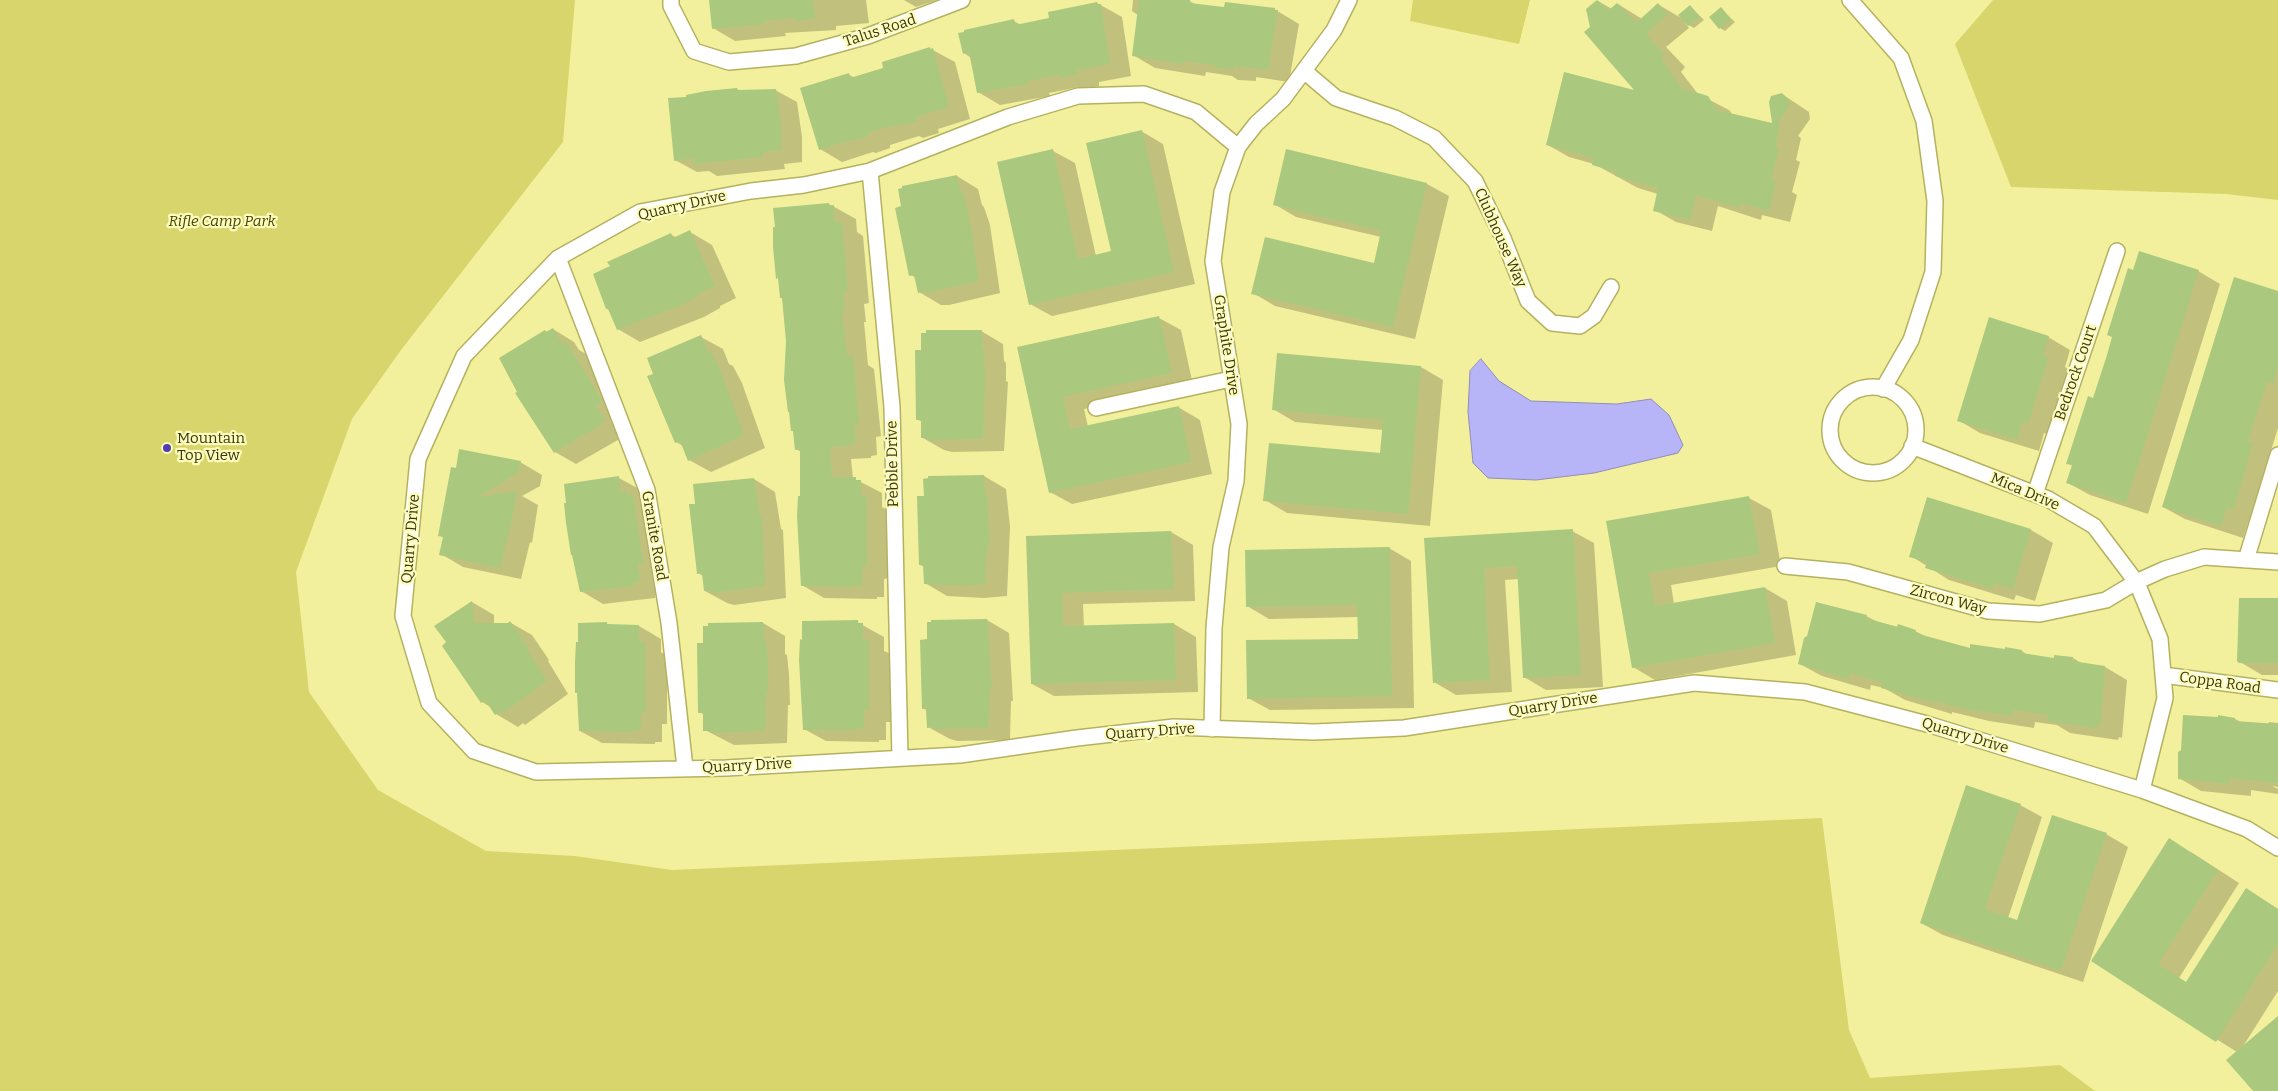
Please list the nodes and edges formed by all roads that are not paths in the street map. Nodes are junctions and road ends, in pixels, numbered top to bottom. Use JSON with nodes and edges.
{"nodes":[{"id":1,"x":671,"y":0,"type":"edge"},
{"id":2,"x":962,"y":0,"type":"edge"},
{"id":3,"x":1349,"y":0,"type":"edge"},
{"id":4,"x":1850,"y":0,"type":"edge"},
{"id":5,"x":1304,"y":71,"type":"junction"},
{"id":6,"x":1238,"y":147,"type":"junction"},
{"id":7,"x":870,"y":171,"type":"junction"},
{"id":8,"x":2117,"y":251,"type":"dead end"},
{"id":9,"x":558,"y":258,"type":"junction"},
{"id":10,"x":1610,"y":287,"type":"dead end"},
{"id":11,"x":1230,"y":379,"type":"junction"},
{"id":12,"x":1883,"y":389,"type":"junction"},
{"id":13,"x":1096,"y":408,"type":"dead end"},
{"id":14,"x":1912,"y":446,"type":"junction"},
{"id":15,"x":2278,"y":455,"type":"edge"},
{"id":16,"x":2036,"y":494,"type":"junction"},
{"id":17,"x":2246,"y":560,"type":"junction"},
{"id":18,"x":2278,"y":562,"type":"edge"},
{"id":19,"x":1785,"y":566,"type":"dead end"},
{"id":20,"x":2136,"y":582,"type":"junction"},
{"id":21,"x":2163,"y":675,"type":"junction"},
{"id":22,"x":2278,"y":690,"type":"edge"},
{"id":23,"x":1212,"y":729,"type":"junction"},
{"id":24,"x":900,"y":758,"type":"junction"},
{"id":25,"x":685,"y":768,"type":"junction"},
{"id":26,"x":2142,"y":790,"type":"junction"},
{"id":27,"x":2278,"y":848,"type":"edge"}],
"edges":[{"from":1,"to":2,"type":"street","name":"Talus Road"},
{"from":3,"to":5,"type":"street","name":"Graphite Drive"},
{"from":4,"to":12,"type":"street"},
{"from":5,"to":6,"type":"street","name":"Graphite Drive"},
{"from":5,"to":10,"type":"street","name":"Clubhouse Way"},
{"from":6,"to":7,"type":"street","name":"Quarry Drive"},
{"from":6,"to":11,"type":"street","name":"Graphite Drive"},
{"from":7,"to":9,"type":"street","name":"Quarry Drive"},
{"from":7,"to":24,"type":"street","name":"Pebble Drive"},
{"from":8,"to":16,"type":"street","name":"Bedrock Court"},
{"from":9,"to":25,"type":"street","name":"Granite Road"},
{"from":9,"to":25,"type":"street","name":"Quarry Drive"},
{"from":11,"to":13,"type":"street"},
{"from":11,"to":23,"type":"street","name":"Graphite Drive"},
{"from":12,"to":14,"type":"street"},
{"from":12,"to":14,"type":"street"},
{"from":14,"to":16,"type":"street","name":"Mica Drive"},
{"from":15,"to":17,"type":"street"},
{"from":16,"to":20,"type":"street","name":"Mica Drive"},
{"from":17,"to":18,"type":"street","name":"Zircon Way"},
{"from":17,"to":20,"type":"street","name":"Zircon Way"},
{"from":19,"to":20,"type":"street","name":"Zircon Way"},
{"from":20,"to":21,"type":"street","name":"Mica Drive"},
{"from":21,"to":22,"type":"street","name":"Coppa Road"},
{"from":21,"to":26,"type":"street","name":"Mica Drive"},
{"from":23,"to":24,"type":"street","name":"Quarry Drive"},
{"from":23,"to":26,"type":"street","name":"Quarry Drive"},
{"from":24,"to":25,"type":"street","name":"Quarry Drive"},
{"from":26,"to":27,"type":"street","name":"Quarry Drive"}]}
